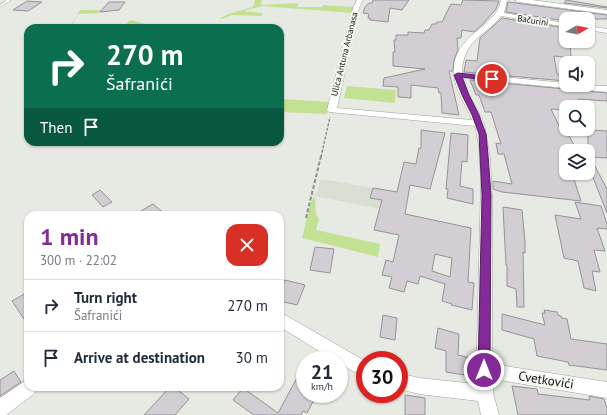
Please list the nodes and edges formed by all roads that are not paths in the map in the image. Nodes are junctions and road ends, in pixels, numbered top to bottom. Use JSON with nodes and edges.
{"nodes":[{"id":1,"x":10,"y":0,"type":"edge"},
{"id":2,"x":360,"y":0,"type":"edge"},
{"id":3,"x":504,"y":0,"type":"edge"},
{"id":4,"x":518,"y":0,"type":"edge"},
{"id":5,"x":0,"y":6,"type":"edge"},
{"id":6,"x":607,"y":12,"type":"edge"},
{"id":7,"x":500,"y":14,"type":"junction"},
{"id":8,"x":559,"y":24,"type":"edge"},
{"id":9,"x":595,"y":29,"type":"edge"},
{"id":10,"x":607,"y":31,"type":"edge"},
{"id":11,"x":458,"y":75,"type":"junction"},
{"id":12,"x":607,"y":89,"type":"edge"},
{"id":13,"x":478,"y":123,"type":"junction"},
{"id":14,"x":284,"y":321,"type":"edge"},
{"id":15,"x":356,"y":365,"type":"edge"},
{"id":16,"x":484,"y":370,"type":"junction"},
{"id":17,"x":408,"y":383,"type":"edge"},
{"id":18,"x":607,"y":390,"type":"edge"},
{"id":19,"x":24,"y":391,"type":"edge"},
{"id":20,"x":485,"y":393,"type":"junction"},
{"id":21,"x":0,"y":409,"type":"edge"},
{"id":22,"x":490,"y":415,"type":"edge"}],
"edges":[{"from":1,"to":5,"type":"lane"},
{"from":2,"to":13,"type":"street","name":"Ulica Antuna Arbanasa"},
{"from":3,"to":7,"type":"street"},
{"from":4,"to":6,"type":"street"},
{"from":7,"to":8,"type":"street","name":"Bačurini"},
{"from":7,"to":11,"type":"street"},
{"from":9,"to":10,"type":"street"},
{"from":11,"to":12,"type":"street"},
{"from":11,"to":13,"type":"street"},
{"from":13,"to":16,"type":"street"},
{"from":14,"to":15,"type":"street"},
{"from":16,"to":18,"type":"street","name":"Cvetkovići"},
{"from":16,"to":20,"type":"street"},
{"from":17,"to":20,"type":"street"},
{"from":19,"to":21,"type":"street"},
{"from":20,"to":22,"type":"street"}]}
